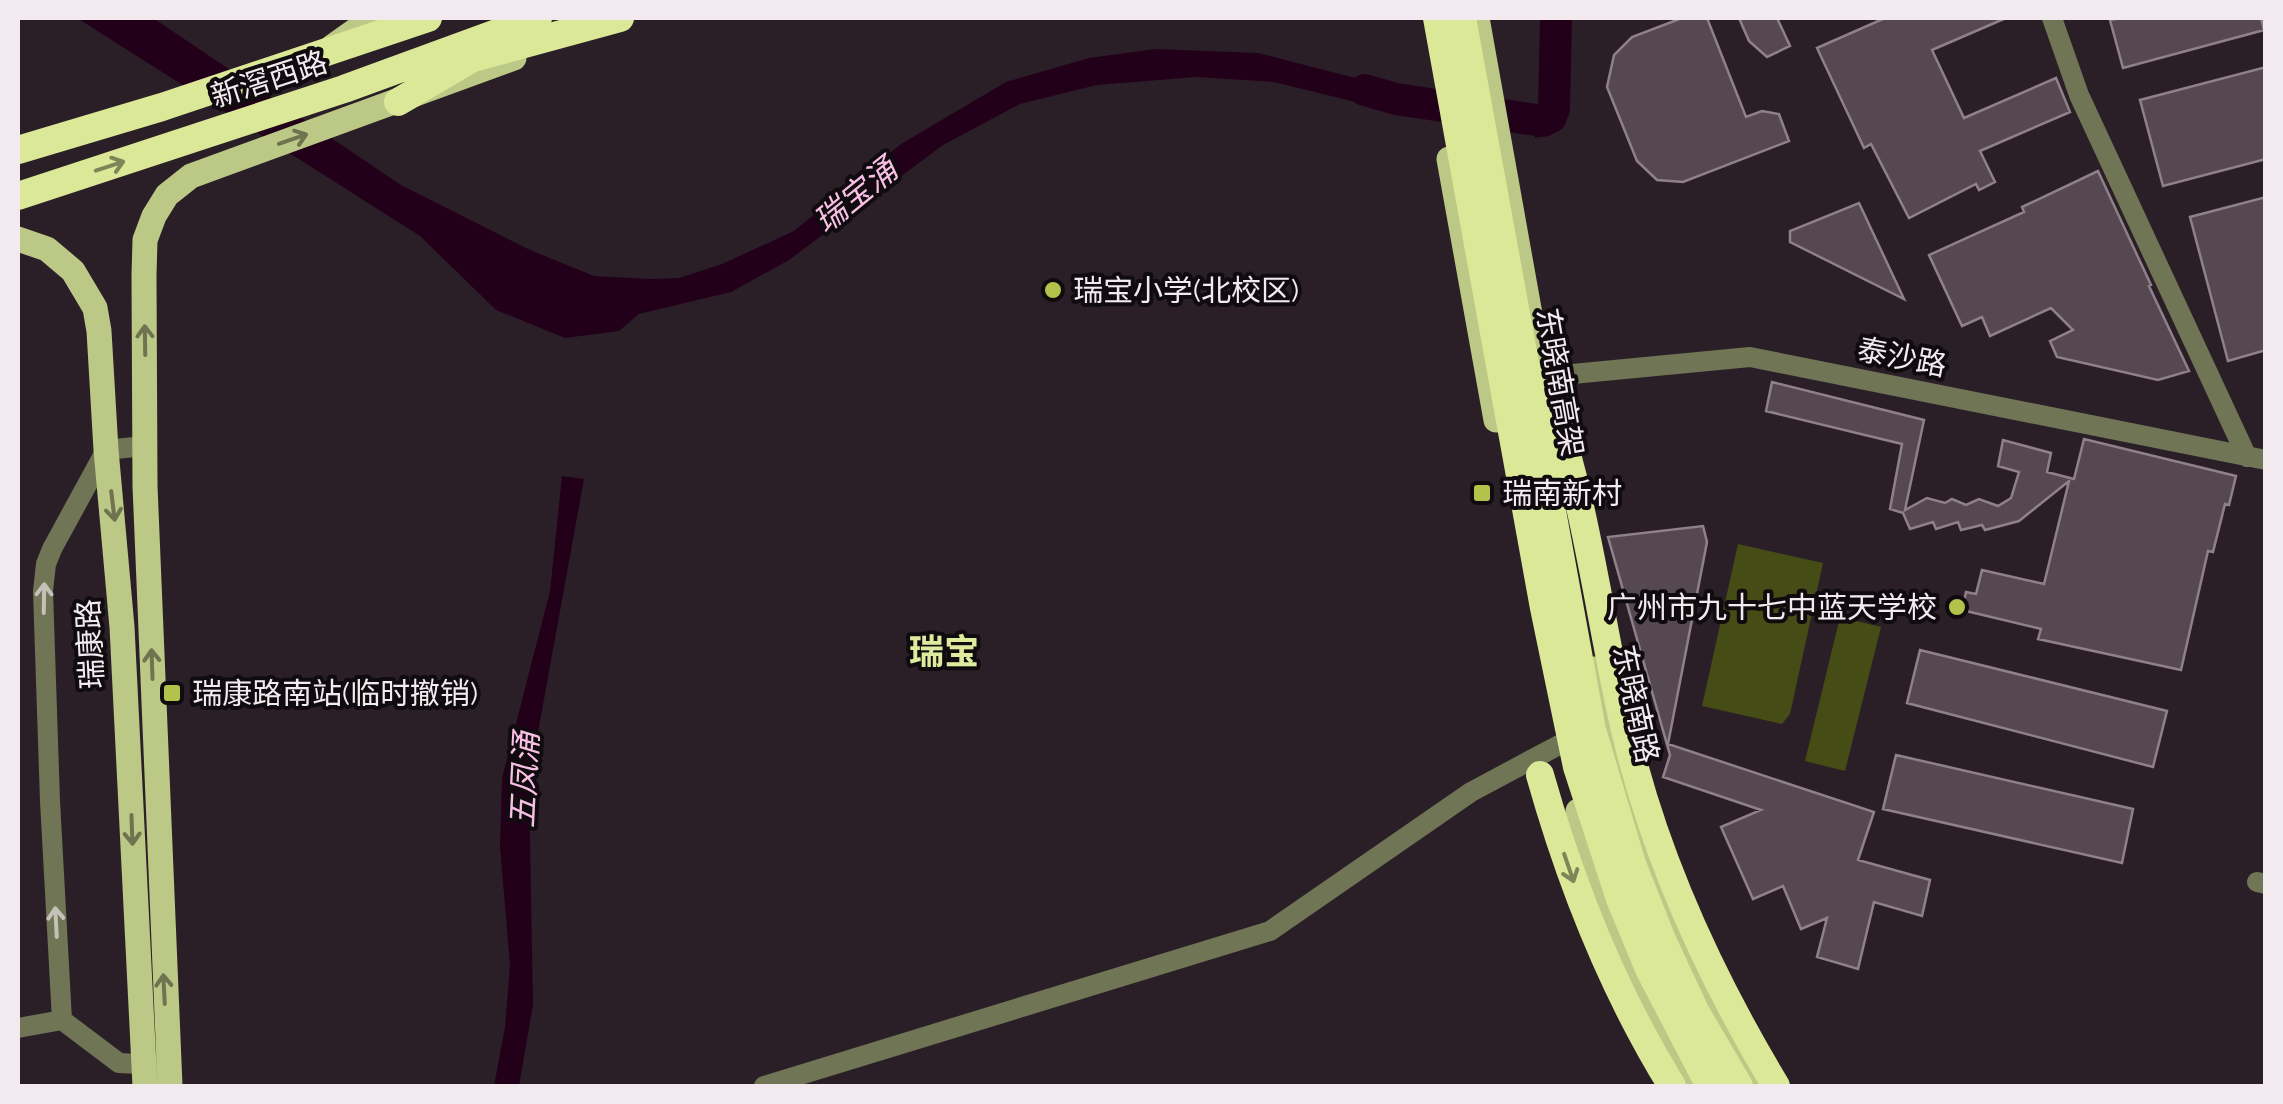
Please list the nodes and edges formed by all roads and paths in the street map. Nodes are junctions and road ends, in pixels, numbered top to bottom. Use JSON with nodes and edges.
{"nodes":[{"id":1,"x":373,"y":18,"type":"edge"},
{"id":2,"x":394,"y":18,"type":"edge"},
{"id":3,"x":428,"y":18,"type":"edge"},
{"id":4,"x":541,"y":18,"type":"edge"},
{"id":5,"x":621,"y":18,"type":"edge"},
{"id":6,"x":1423,"y":18,"type":"edge"},
{"id":7,"x":1437,"y":18,"type":"edge"},
{"id":8,"x":1462,"y":18,"type":"edge"},
{"id":9,"x":1477,"y":18,"type":"edge"},
{"id":10,"x":2052,"y":18,"type":"edge"},
{"id":11,"x":329,"y":50,"type":"junction"},
{"id":12,"x":474,"y":58,"type":"junction"},
{"id":13,"x":344,"y":89,"type":"junction"},
{"id":14,"x":398,"y":102,"type":"junction"},
{"id":15,"x":18,"y":150,"type":"edge"},
{"id":16,"x":18,"y":196,"type":"edge"},
{"id":17,"x":18,"y":238,"type":"edge"},
{"id":18,"x":1542,"y":377,"type":"junction"},
{"id":19,"x":144,"y":446,"type":"junction"},
{"id":20,"x":106,"y":450,"type":"junction"},
{"id":21,"x":2256,"y":458,"type":"edge"},
{"id":22,"x":1560,"y":745,"type":"junction"},
{"id":23,"x":1540,"y":775,"type":"dead end"},
{"id":24,"x":62,"y":1020,"type":"junction"},
{"id":25,"x":18,"y":1028,"type":"edge"},
{"id":26,"x":157,"y":1076,"type":"edge"},
{"id":27,"x":764,"y":1086,"type":"edge"},
{"id":28,"x":1672,"y":1086,"type":"edge"},
{"id":29,"x":1695,"y":1086,"type":"edge"},
{"id":30,"x":1710,"y":1086,"type":"edge"},
{"id":31,"x":1738,"y":1086,"type":"edge"},
{"id":32,"x":1754,"y":1086,"type":"edge"},
{"id":33,"x":1776,"y":1086,"type":"edge"}],
"edges":[{"from":1,"to":11,"type":"main road"},
{"from":2,"to":11,"type":"highway"},
{"from":3,"to":11,"type":"highway","name":"新滘西路"},
{"from":4,"to":12,"type":"highway"},
{"from":4,"to":13,"type":"highway","name":"新滘西路"},
{"from":5,"to":12,"type":"highway"},
{"from":5,"to":14,"type":"main road"},
{"from":6,"to":22,"type":"main road"},
{"from":7,"to":30,"type":"highway","name":"东晓南高架"},
{"from":8,"to":31,"type":"highway","name":"东晓南高架"},
{"from":9,"to":18,"type":"main road","name":"东晓南路"},
{"from":10,"to":21,"type":"street","name":"泰沙路"},
{"from":11,"to":15,"type":"highway","name":"新滘西路"},
{"from":12,"to":13,"type":"highway"},
{"from":12,"to":14,"type":"highway"},
{"from":16,"to":13,"type":"highway","name":"新滘西路","one_way":true},
{"from":19,"to":14,"type":"main road","name":"瑞康路","one_way":true},
{"from":17,"to":20,"type":"main road","name":"瑞康路"},
{"from":18,"to":21,"type":"street","name":"泰沙路"},
{"from":18,"to":32,"type":"main road","name":"东晓南路"},
{"from":18,"to":33,"type":"highway"},
{"from":19,"to":20,"type":"street"},
{"from":26,"to":19,"type":"main road","name":"瑞康路","one_way":true},
{"from":24,"to":20,"type":"street","one_way":true},
{"from":20,"to":26,"type":"main road","name":"瑞康路","one_way":true},
{"from":22,"to":27,"type":"street"},
{"from":22,"to":29,"type":"main road"},
{"from":23,"to":28,"type":"highway","one_way":true},
{"from":24,"to":25,"type":"street"},
{"from":24,"to":26,"type":"street"}]}
